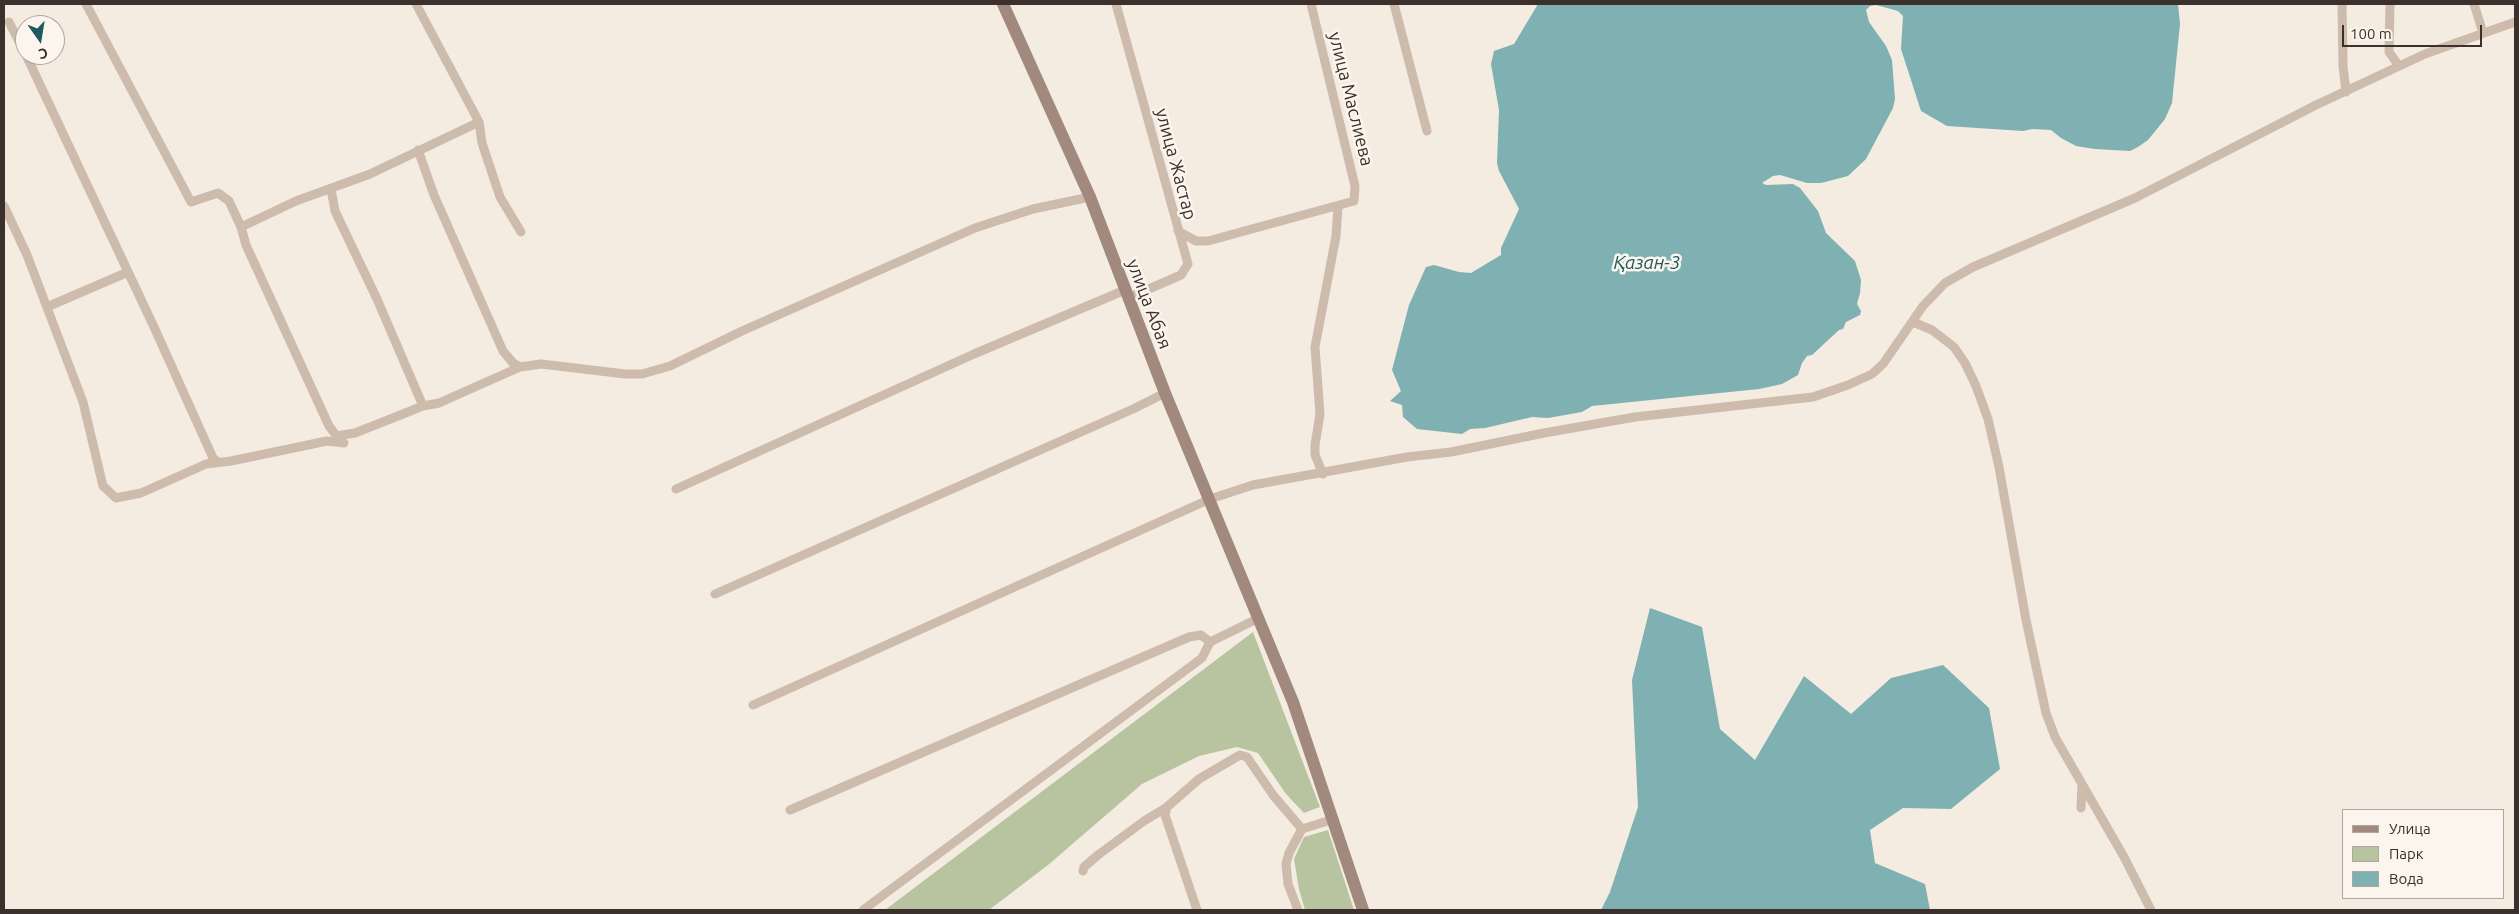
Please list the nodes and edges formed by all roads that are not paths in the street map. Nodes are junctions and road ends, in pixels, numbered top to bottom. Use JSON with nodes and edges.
{"nodes":[{"id":1,"x":86,"y":4,"type":"edge"},
{"id":2,"x":416,"y":4,"type":"edge"},
{"id":3,"x":1003,"y":4,"type":"edge"},
{"id":4,"x":1116,"y":4,"type":"edge"},
{"id":5,"x":1311,"y":4,"type":"edge"},
{"id":6,"x":1394,"y":4,"type":"edge"},
{"id":7,"x":2342,"y":4,"type":"edge"},
{"id":8,"x":2390,"y":4,"type":"edge"},
{"id":9,"x":2474,"y":4,"type":"edge"},
{"id":10,"x":9,"y":22,"type":"dead end"},
{"id":11,"x":2515,"y":22,"type":"edge"},
{"id":12,"x":15,"y":33,"type":"edge"},
{"id":13,"x":2483,"y":33,"type":"junction"},
{"id":14,"x":31,"y":65,"type":"edge"},
{"id":15,"x":2399,"y":66,"type":"junction"},
{"id":16,"x":2346,"y":92,"type":"junction"},
{"id":17,"x":479,"y":122,"type":"junction"},
{"id":18,"x":1427,"y":131,"type":"dead end"},
{"id":19,"x":418,"y":150,"type":"junction"},
{"id":20,"x":331,"y":189,"type":"junction"},
{"id":21,"x":1090,"y":197,"type":"junction"},
{"id":22,"x":4,"y":206,"type":"edge"},
{"id":23,"x":1338,"y":207,"type":"junction"},
{"id":24,"x":241,"y":227,"type":"junction"},
{"id":25,"x":1178,"y":231,"type":"junction"},
{"id":26,"x":521,"y":232,"type":"dead end"},
{"id":27,"x":128,"y":272,"type":"junction"},
{"id":28,"x":1126,"y":294,"type":"junction"},
{"id":29,"x":47,"y":307,"type":"junction"},
{"id":30,"x":1913,"y":322,"type":"junction"},
{"id":31,"x":520,"y":367,"type":"junction"},
{"id":32,"x":1165,"y":393,"type":"junction"},
{"id":33,"x":423,"y":406,"type":"junction"},
{"id":34,"x":336,"y":436,"type":"junction"},
{"id":35,"x":218,"y":462,"type":"junction"},
{"id":36,"x":1323,"y":474,"type":"junction"},
{"id":37,"x":676,"y":489,"type":"dead end"},
{"id":38,"x":1210,"y":499,"type":"junction"},
{"id":39,"x":715,"y":594,"type":"dead end"},
{"id":40,"x":1259,"y":618,"type":"junction"},
{"id":41,"x":1210,"y":642,"type":"junction"},
{"id":42,"x":753,"y":704,"type":"dead end"},
{"id":43,"x":2082,"y":785,"type":"junction"},
{"id":44,"x":1167,"y":807,"type":"junction"},
{"id":45,"x":2081,"y":808,"type":"dead end"},
{"id":46,"x":790,"y":810,"type":"dead end"},
{"id":47,"x":1334,"y":820,"type":"junction"},
{"id":48,"x":1302,"y":829,"type":"junction"},
{"id":49,"x":1083,"y":871,"type":"dead end"},
{"id":50,"x":863,"y":910,"type":"edge"},
{"id":51,"x":1197,"y":910,"type":"edge"},
{"id":52,"x":1298,"y":910,"type":"edge"},
{"id":53,"x":1363,"y":910,"type":"edge"},
{"id":54,"x":2151,"y":910,"type":"edge"}],
"edges":[{"from":1,"to":24,"type":"street"},
{"from":2,"to":17,"type":"street"},
{"from":3,"to":21,"type":"main road","name":"улица Абая"},
{"from":4,"to":25,"type":"street","name":"улица Жастар"},
{"from":5,"to":23,"type":"street","name":"улица Маслиева"},
{"from":6,"to":18,"type":"street"},
{"from":7,"to":16,"type":"street"},
{"from":8,"to":15,"type":"street"},
{"from":9,"to":13,"type":"street"},
{"from":10,"to":12,"type":"street"},
{"from":11,"to":13,"type":"street"},
{"from":13,"to":15,"type":"street"},
{"from":14,"to":27,"type":"street"},
{"from":15,"to":16,"type":"street"},
{"from":16,"to":30,"type":"street"},
{"from":17,"to":19,"type":"street"},
{"from":17,"to":26,"type":"street"},
{"from":19,"to":20,"type":"street"},
{"from":19,"to":31,"type":"street"},
{"from":20,"to":24,"type":"street"},
{"from":20,"to":33,"type":"street"},
{"from":21,"to":28,"type":"main road","name":"улица Абая"},
{"from":21,"to":31,"type":"street"},
{"from":22,"to":29,"type":"street"},
{"from":23,"to":25,"type":"street"},
{"from":23,"to":36,"type":"street"},
{"from":24,"to":34,"type":"street"},
{"from":25,"to":28,"type":"street","name":"улица Жастар"},
{"from":27,"to":29,"type":"street"},
{"from":27,"to":35,"type":"street"},
{"from":28,"to":32,"type":"main road","name":"улица Абая"},
{"from":28,"to":37,"type":"street"},
{"from":29,"to":35,"type":"street"},
{"from":30,"to":36,"type":"street"},
{"from":30,"to":43,"type":"street"},
{"from":31,"to":33,"type":"street"},
{"from":32,"to":38,"type":"main road","name":"улица Абая"},
{"from":32,"to":39,"type":"street"},
{"from":33,"to":34,"type":"street"},
{"from":34,"to":35,"type":"street"},
{"from":36,"to":38,"type":"street"},
{"from":38,"to":40,"type":"main road","name":"улица Абая"},
{"from":38,"to":42,"type":"street"},
{"from":40,"to":41,"type":"street"},
{"from":40,"to":47,"type":"main road","name":"улица Абая"},
{"from":41,"to":46,"type":"street"},
{"from":41,"to":50,"type":"street"},
{"from":43,"to":45,"type":"street"},
{"from":43,"to":54,"type":"street"},
{"from":44,"to":48,"type":"street"},
{"from":44,"to":49,"type":"street"},
{"from":44,"to":51,"type":"street"},
{"from":47,"to":48,"type":"street"},
{"from":47,"to":53,"type":"main road","name":"улица Абая"},
{"from":48,"to":52,"type":"street"}]}
